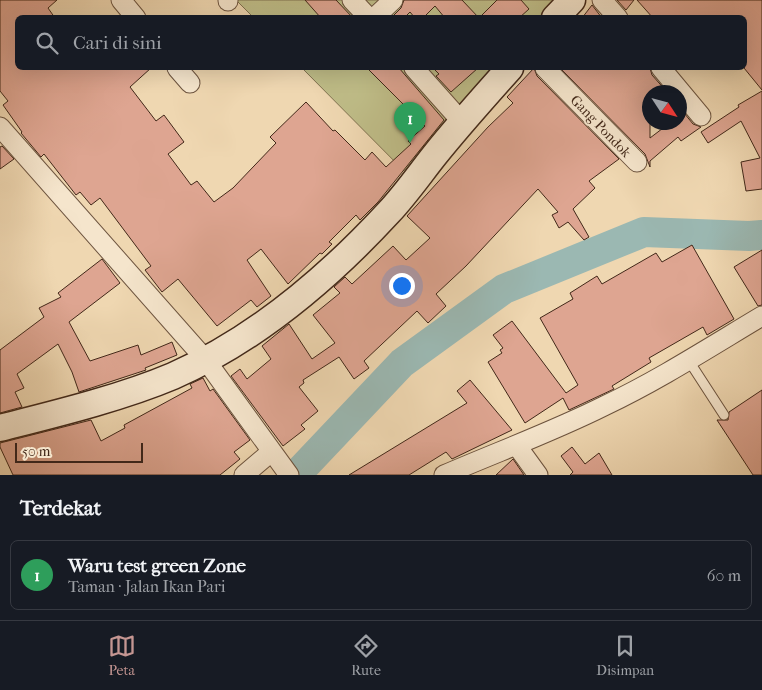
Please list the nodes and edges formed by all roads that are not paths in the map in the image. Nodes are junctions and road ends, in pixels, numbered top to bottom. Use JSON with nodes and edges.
{"nodes":[{"id":1,"x":352,"y":0,"type":"edge"},
{"id":2,"x":394,"y":0,"type":"edge"},
{"id":3,"x":572,"y":0,"type":"edge"},
{"id":4,"x":602,"y":0,"type":"edge"},
{"id":5,"x":366,"y":15,"type":"edge"},
{"id":6,"x":377,"y":15,"type":"edge"},
{"id":7,"x":558,"y":15,"type":"edge"},
{"id":8,"x":615,"y":15,"type":"edge"},
{"id":9,"x":179,"y":70,"type":"edge"},
{"id":10,"x":416,"y":70,"type":"edge"},
{"id":11,"x":508,"y":70,"type":"edge"},
{"id":12,"x":547,"y":70,"type":"edge"},
{"id":13,"x":664,"y":70,"type":"edge"},
{"id":14,"x":190,"y":83,"type":"dead end"},
{"id":15,"x":701,"y":116,"type":"dead end"},
{"id":16,"x":462,"y":122,"type":"junction"},
{"id":17,"x":0,"y":127,"type":"edge"},
{"id":18,"x":637,"y":162,"type":"dead end"},
{"id":19,"x":762,"y":316,"type":"edge"},
{"id":20,"x":205,"y":359,"type":"junction"},
{"id":21,"x":688,"y":361,"type":"junction"},
{"id":22,"x":724,"y":415,"type":"dead end"},
{"id":23,"x":0,"y":428,"type":"edge"},
{"id":24,"x":517,"y":446,"type":"junction"},
{"id":25,"x":280,"y":463,"type":"edge"},
{"id":26,"x":244,"y":475,"type":"edge"},
{"id":27,"x":444,"y":475,"type":"edge"},
{"id":28,"x":538,"y":475,"type":"edge"}],
"edges":[{"from":1,"to":5,"type":"street"},
{"from":2,"to":6,"type":"street"},
{"from":3,"to":7,"type":"street"},
{"from":4,"to":8,"type":"street"},
{"from":9,"to":14,"type":"street"},
{"from":10,"to":16,"type":"street"},
{"from":11,"to":16,"type":"street"},
{"from":12,"to":18,"type":"street","name":"Gang Pondok"},
{"from":13,"to":15,"type":"street"},
{"from":16,"to":20,"type":"street"},
{"from":17,"to":20,"type":"street"},
{"from":19,"to":21,"type":"street"},
{"from":20,"to":23,"type":"street"},
{"from":20,"to":25,"type":"street"},
{"from":21,"to":22,"type":"lane"},
{"from":21,"to":24,"type":"street"},
{"from":24,"to":27,"type":"street"},
{"from":24,"to":28,"type":"street"},
{"from":25,"to":26,"type":"street"}]}
